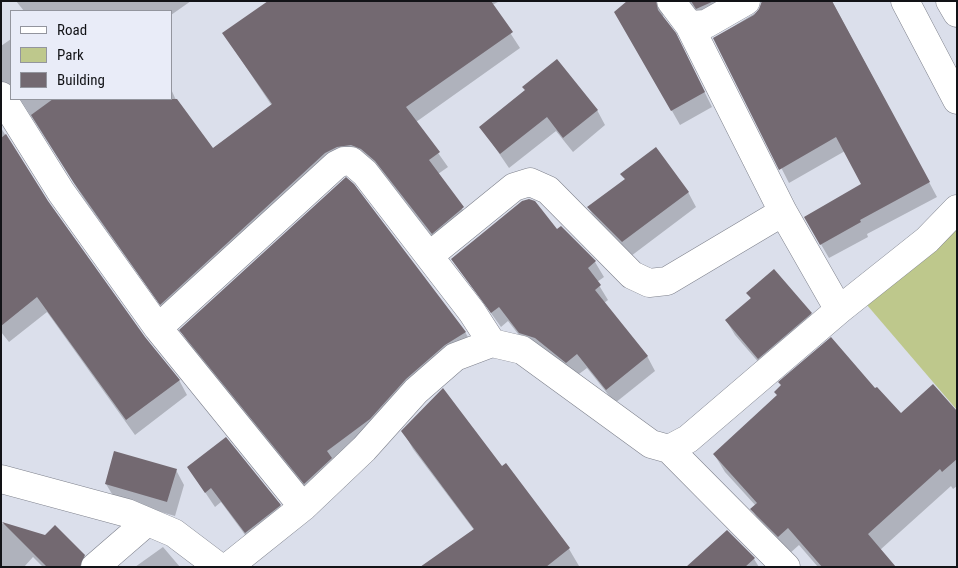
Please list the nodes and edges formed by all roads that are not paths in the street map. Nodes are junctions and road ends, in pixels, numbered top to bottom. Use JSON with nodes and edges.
{"nodes":[{"id":1,"x":672,"y":1,"type":"edge"},
{"id":2,"x":746,"y":1,"type":"edge"},
{"id":3,"x":905,"y":1,"type":"edge"},
{"id":4,"x":950,"y":1,"type":"edge"},
{"id":5,"x":957,"y":13,"type":"edge"},
{"id":6,"x":689,"y":25,"type":"junction"},
{"id":7,"x":1,"y":96,"type":"edge"},
{"id":8,"x":957,"y":100,"type":"edge"},
{"id":9,"x":957,"y":209,"type":"edge"},
{"id":10,"x":783,"y":212,"type":"junction"},
{"id":11,"x":429,"y":256,"type":"junction"},
{"id":12,"x":839,"y":310,"type":"junction"},
{"id":13,"x":158,"y":328,"type":"junction"},
{"id":14,"x":492,"y":343,"type":"junction"},
{"id":15,"x":669,"y":449,"type":"junction"},
{"id":16,"x":1,"y":479,"type":"edge"},
{"id":17,"x":303,"y":507,"type":"junction"},
{"id":18,"x":147,"y":522,"type":"junction"},
{"id":19,"x":95,"y":567,"type":"edge"},
{"id":20,"x":219,"y":567,"type":"edge"},
{"id":21,"x":228,"y":567,"type":"edge"},
{"id":22,"x":786,"y":567,"type":"edge"}],
"edges":[{"from":1,"to":6,"type":"street"},
{"from":2,"to":6,"type":"street"},
{"from":3,"to":8,"type":"street"},
{"from":4,"to":5,"type":"street"},
{"from":6,"to":10,"type":"street"},
{"from":7,"to":13,"type":"street"},
{"from":9,"to":12,"type":"street"},
{"from":10,"to":11,"type":"street"},
{"from":10,"to":12,"type":"street"},
{"from":11,"to":13,"type":"street"},
{"from":11,"to":14,"type":"street"},
{"from":12,"to":15,"type":"street"},
{"from":13,"to":17,"type":"street"},
{"from":14,"to":15,"type":"street"},
{"from":14,"to":17,"type":"street"},
{"from":15,"to":22,"type":"street"},
{"from":16,"to":18,"type":"street"},
{"from":17,"to":21,"type":"street"},
{"from":18,"to":19,"type":"street"},
{"from":18,"to":20,"type":"street"}]}
